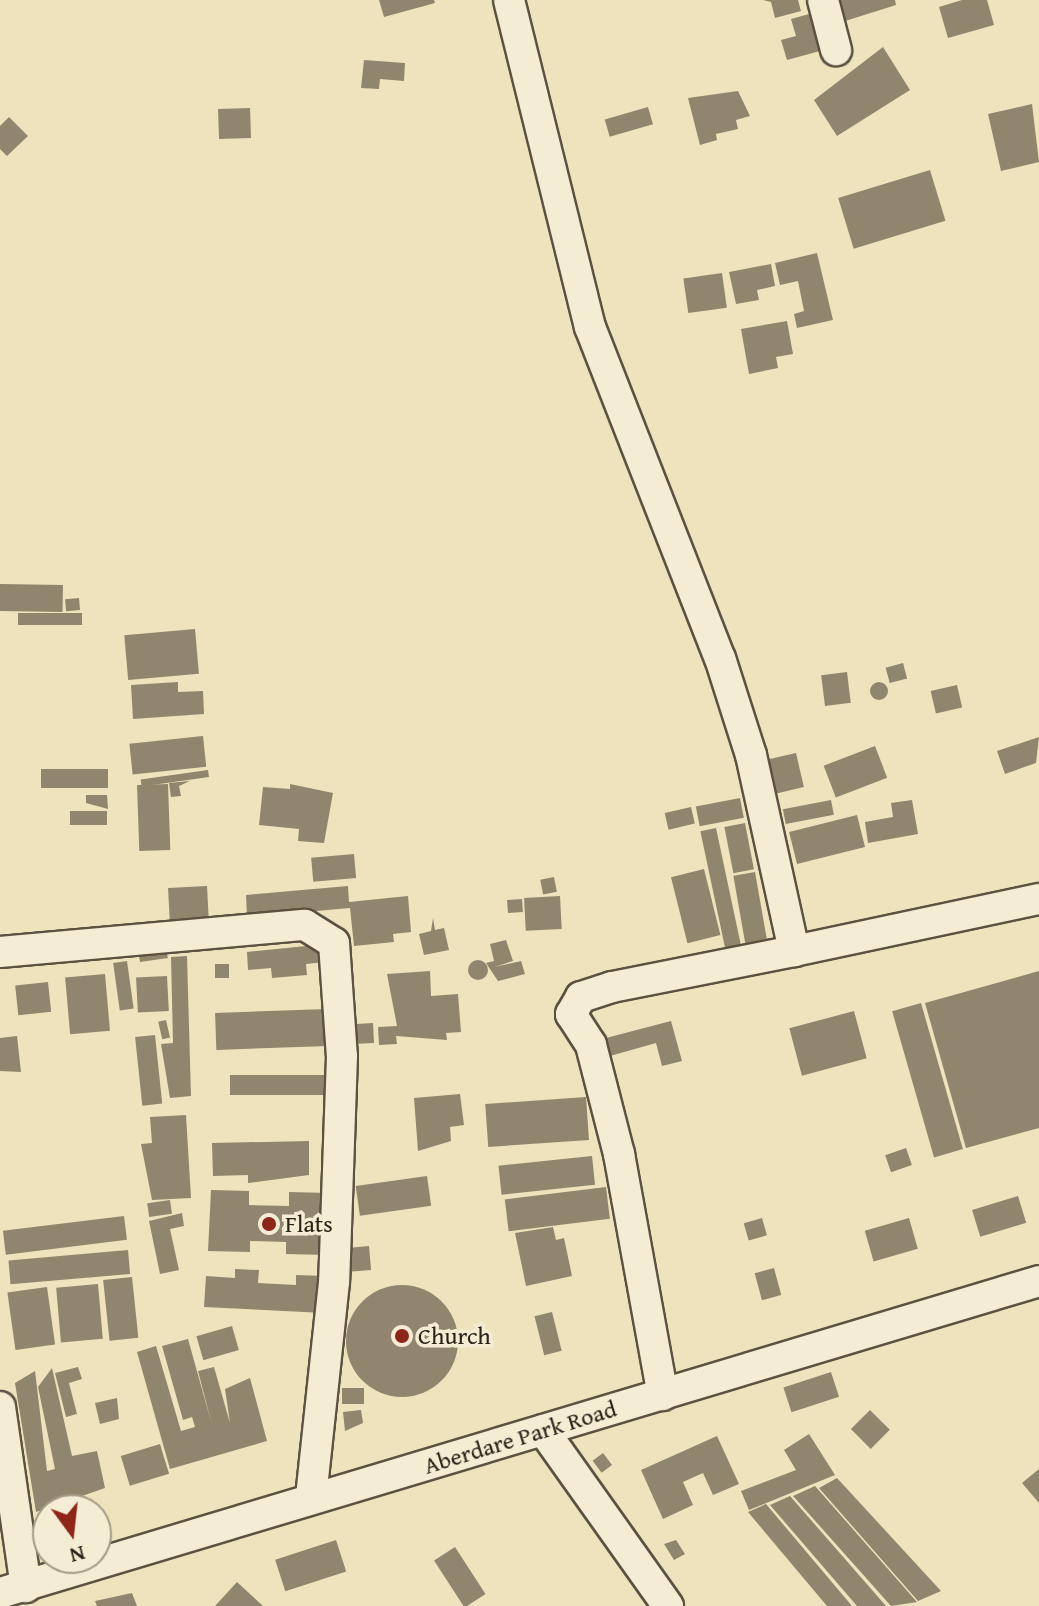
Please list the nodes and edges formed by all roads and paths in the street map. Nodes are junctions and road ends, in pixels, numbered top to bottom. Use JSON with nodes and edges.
{"nodes":[{"id":1,"x":510,"y":0,"type":"edge"},
{"id":2,"x":823,"y":0,"type":"edge"},
{"id":3,"x":836,"y":50,"type":"dead end"},
{"id":4,"x":1039,"y":899,"type":"edge"},
{"id":5,"x":794,"y":951,"type":"junction"},
{"id":6,"x":0,"y":952,"type":"edge"},
{"id":7,"x":1039,"y":1281,"type":"edge"},
{"id":8,"x":663,"y":1395,"type":"junction"},
{"id":9,"x":1,"y":1424,"type":"edge"},
{"id":10,"x":543,"y":1430,"type":"junction"},
{"id":11,"x":311,"y":1499,"type":"junction"},
{"id":12,"x":10,"y":1594,"type":"edge"},
{"id":13,"x":668,"y":1606,"type":"edge"}],
"edges":[{"from":1,"to":5,"type":"street"},
{"from":2,"to":3,"type":"street"},
{"from":4,"to":5,"type":"street"},
{"from":5,"to":8,"type":"street"},
{"from":6,"to":11,"type":"street"},
{"from":7,"to":8,"type":"street","name":"Aberdare Park Road"},
{"from":8,"to":10,"type":"street","name":"Aberdare Park Road"},
{"from":9,"to":12,"type":"street"},
{"from":10,"to":11,"type":"street","name":"Aberdare Park Road"},
{"from":10,"to":13,"type":"street"},
{"from":11,"to":12,"type":"street","name":"Aberdare Park Road"}]}
